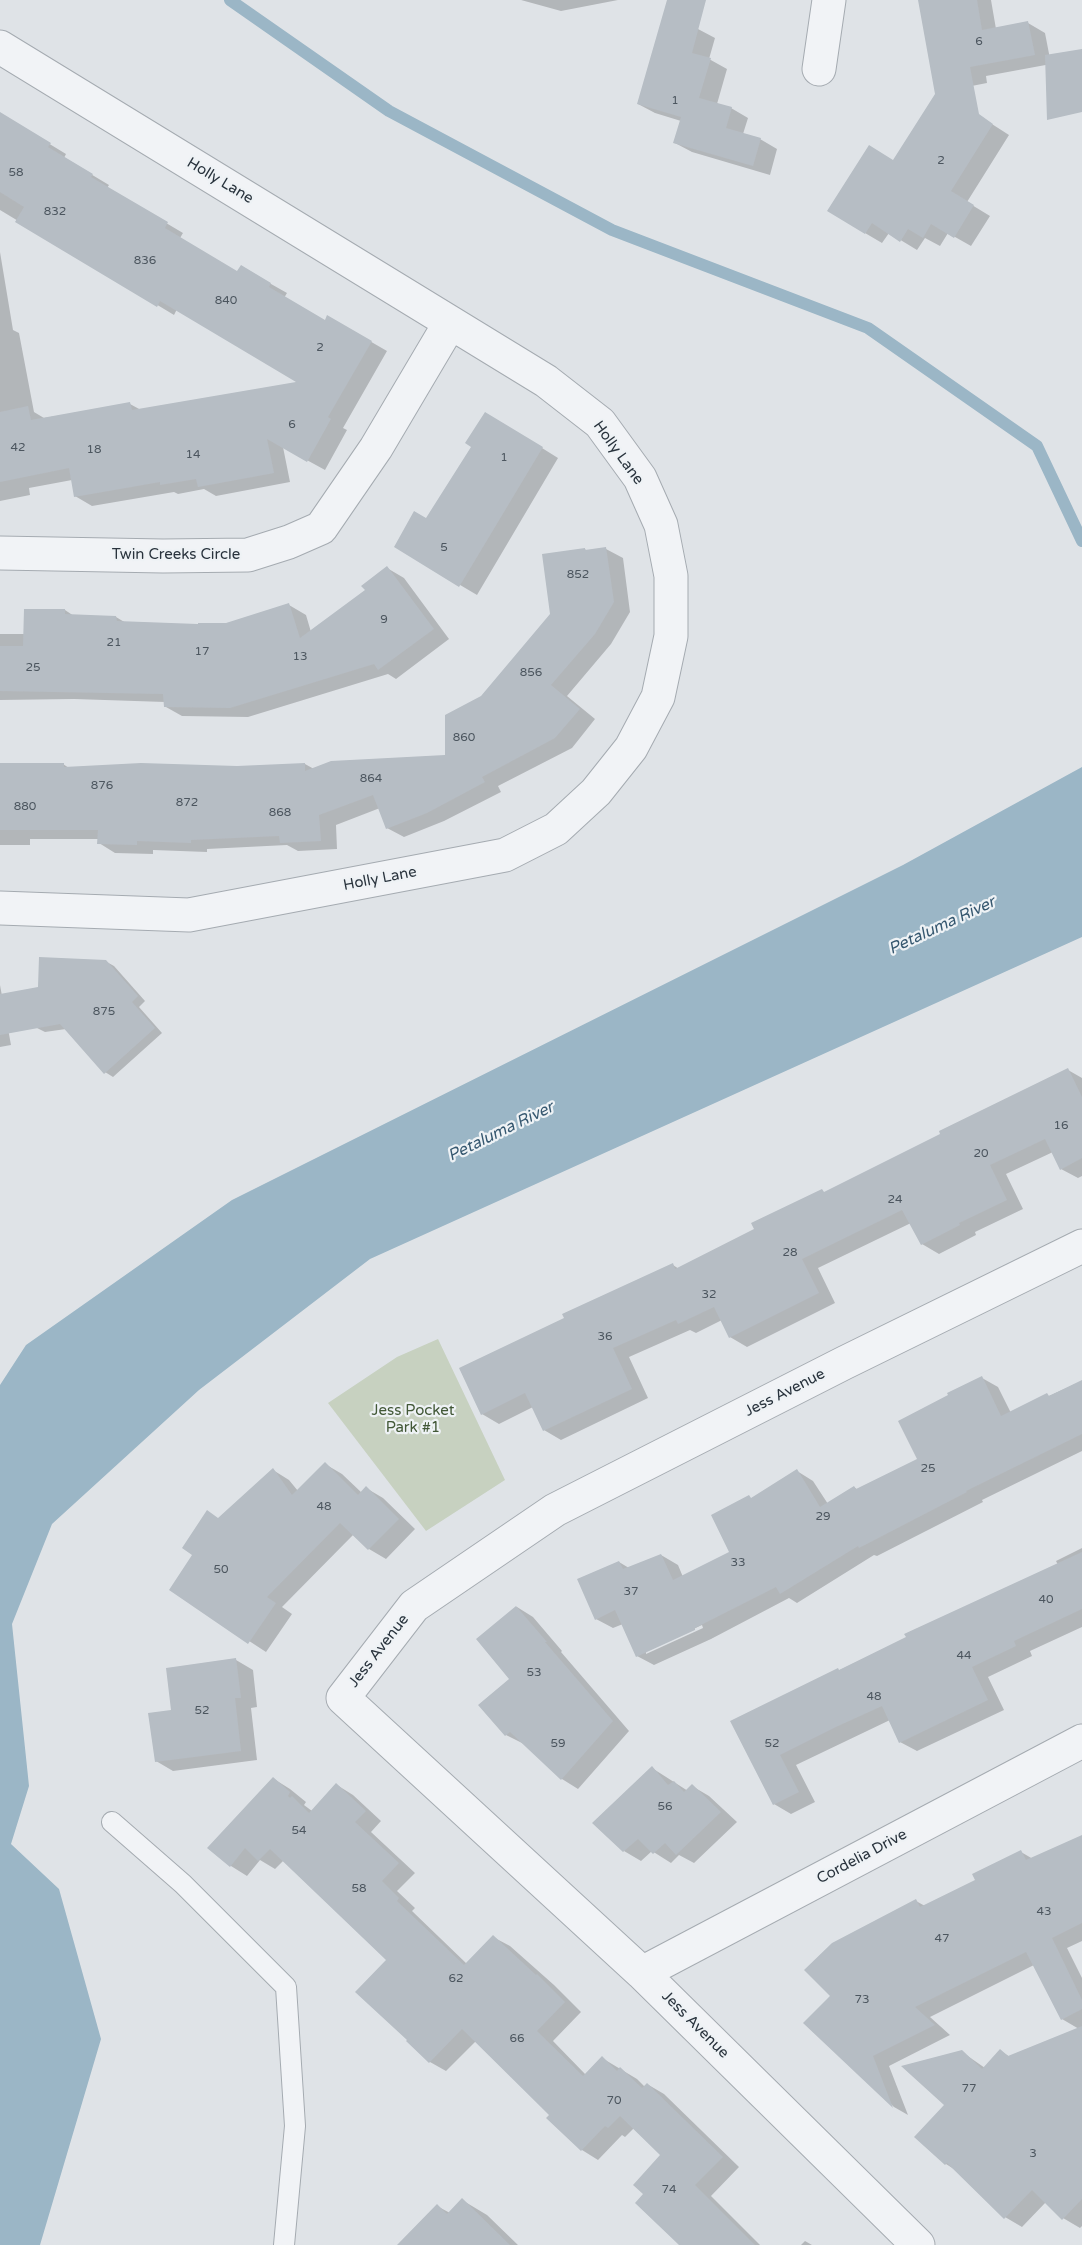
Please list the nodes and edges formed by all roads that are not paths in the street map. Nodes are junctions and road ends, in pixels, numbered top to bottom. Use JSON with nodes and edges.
{"nodes":[{"id":1,"x":829,"y":0,"type":"edge"},
{"id":2,"x":0,"y":47,"type":"edge"},
{"id":3,"x":819,"y":69,"type":"dead end"},
{"id":4,"x":450,"y":323,"type":"junction"},
{"id":5,"x":0,"y":553,"type":"edge"},
{"id":6,"x":0,"y":908,"type":"edge"},
{"id":7,"x":1082,"y":1246,"type":"edge"},
{"id":8,"x":1082,"y":1741,"type":"edge"},
{"id":9,"x":112,"y":1822,"type":"dead end"},
{"id":10,"x":642,"y":1973,"type":"junction"},
{"id":11,"x":284,"y":2245,"type":"edge"},
{"id":12,"x":918,"y":2245,"type":"edge"}],
"edges":[{"from":1,"to":3,"type":"street"},
{"from":2,"to":4,"type":"street","name":"Holly Lane"},
{"from":4,"to":5,"type":"street","name":"Twin Creeks Circle"},
{"from":4,"to":6,"type":"street","name":"Holly Lane"},
{"from":7,"to":10,"type":"street","name":"Jess Avenue"},
{"from":8,"to":10,"type":"street","name":"Cordelia Drive"},
{"from":9,"to":11,"type":"lane"},
{"from":10,"to":12,"type":"street","name":"Jess Avenue"}]}
